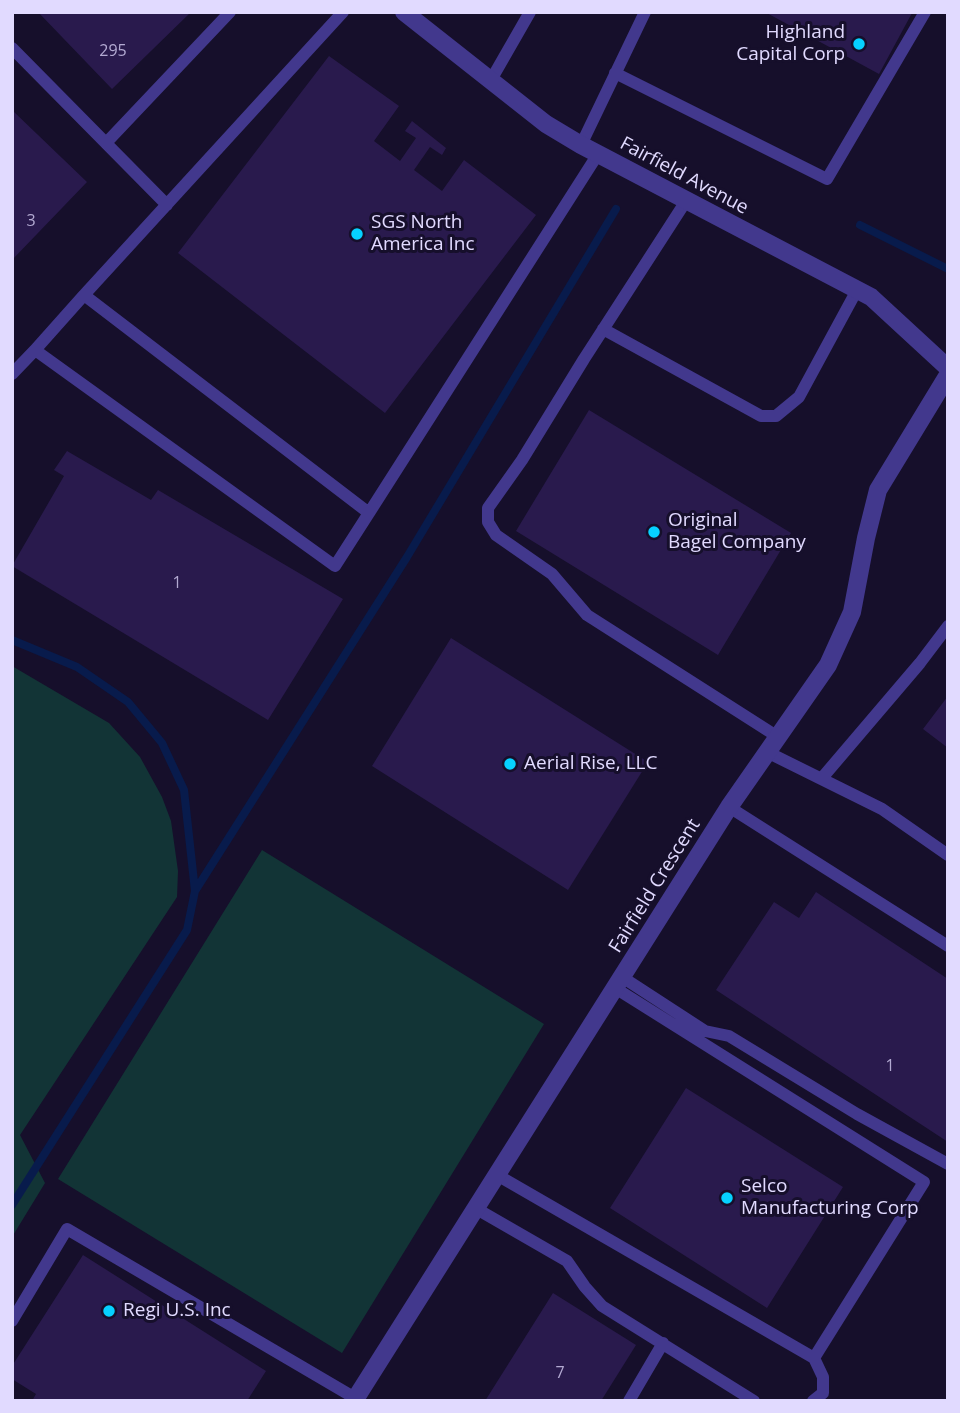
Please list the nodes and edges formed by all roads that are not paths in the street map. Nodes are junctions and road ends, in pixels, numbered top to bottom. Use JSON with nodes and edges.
{"nodes":[{"id":1,"x":230,"y":12,"type":"edge"},
{"id":2,"x":343,"y":12,"type":"edge"},
{"id":3,"x":404,"y":12,"type":"edge"},
{"id":4,"x":530,"y":12,"type":"edge"},
{"id":5,"x":645,"y":12,"type":"edge"},
{"id":6,"x":925,"y":12,"type":"edge"},
{"id":7,"x":12,"y":48,"type":"edge"},
{"id":8,"x":615,"y":73,"type":"junction"},
{"id":9,"x":491,"y":80,"type":"junction"},
{"id":10,"x":106,"y":143,"type":"junction"},
{"id":11,"x":581,"y":145,"type":"junction"},
{"id":12,"x":598,"y":154,"type":"junction"},
{"id":13,"x":687,"y":201,"type":"junction"},
{"id":14,"x":167,"y":205,"type":"junction"},
{"id":15,"x":858,"y":290,"type":"junction"},
{"id":16,"x":84,"y":295,"type":"junction"},
{"id":17,"x":603,"y":329,"type":"junction"},
{"id":18,"x":35,"y":350,"type":"junction"},
{"id":19,"x":948,"y":368,"type":"edge"},
{"id":20,"x":12,"y":374,"type":"edge"},
{"id":21,"x":948,"y":376,"type":"edge"},
{"id":22,"x":369,"y":513,"type":"junction"},
{"id":23,"x":948,"y":626,"type":"edge"},
{"id":24,"x":778,"y":737,"type":"junction"},
{"id":25,"x":767,"y":752,"type":"junction"},
{"id":26,"x":822,"y":778,"type":"junction"},
{"id":27,"x":729,"y":807,"type":"junction"},
{"id":28,"x":948,"y":855,"type":"edge"},
{"id":29,"x":948,"y":946,"type":"edge"},
{"id":30,"x":618,"y":983,"type":"junction"},
{"id":31,"x":948,"y":1164,"type":"edge"},
{"id":32,"x":496,"y":1175,"type":"junction"},
{"id":33,"x":475,"y":1208,"type":"junction"},
{"id":34,"x":12,"y":1321,"type":"edge"},
{"id":35,"x":663,"y":1343,"type":"junction"},
{"id":36,"x":814,"y":1358,"type":"junction"},
{"id":37,"x":354,"y":1400,"type":"edge"},
{"id":38,"x":629,"y":1401,"type":"edge"},
{"id":39,"x":754,"y":1401,"type":"edge"},
{"id":40,"x":813,"y":1401,"type":"edge"}],
"edges":[{"from":1,"to":10,"type":"lane"},
{"from":2,"to":14,"type":"lane"},
{"from":3,"to":9,"type":"street","name":"Fairfield Avenue"},
{"from":4,"to":9,"type":"lane"},
{"from":5,"to":8,"type":"lane"},
{"from":6,"to":8,"type":"lane"},
{"from":7,"to":10,"type":"lane"},
{"from":8,"to":11,"type":"lane"},
{"from":9,"to":11,"type":"street","name":"Fairfield Avenue"},
{"from":10,"to":14,"type":"lane"},
{"from":11,"to":12,"type":"street","name":"Fairfield Avenue"},
{"from":12,"to":13,"type":"street","name":"Fairfield Avenue"},
{"from":12,"to":22,"type":"lane"},
{"from":13,"to":15,"type":"street","name":"Fairfield Avenue"},
{"from":13,"to":17,"type":"lane"},
{"from":14,"to":16,"type":"lane"},
{"from":15,"to":17,"type":"lane"},
{"from":15,"to":19,"type":"street","name":"Fairfield Avenue"},
{"from":16,"to":18,"type":"lane"},
{"from":16,"to":22,"type":"lane"},
{"from":17,"to":24,"type":"lane"},
{"from":18,"to":20,"type":"lane"},
{"from":18,"to":22,"type":"lane"},
{"from":21,"to":24,"type":"street","name":"Fairfield Crescent"},
{"from":23,"to":26,"type":"lane"},
{"from":24,"to":25,"type":"street","name":"Fairfield Crescent"},
{"from":25,"to":26,"type":"lane"},
{"from":25,"to":27,"type":"street","name":"Fairfield Crescent"},
{"from":26,"to":28,"type":"lane"},
{"from":27,"to":29,"type":"lane"},
{"from":27,"to":30,"type":"street","name":"Fairfield Crescent"},
{"from":30,"to":31,"type":"lane"},
{"from":30,"to":32,"type":"street","name":"Fairfield Crescent"},
{"from":30,"to":36,"type":"lane"},
{"from":32,"to":33,"type":"street","name":"Fairfield Crescent"},
{"from":32,"to":36,"type":"lane"},
{"from":33,"to":35,"type":"lane"},
{"from":33,"to":37,"type":"street","name":"Fairfield Crescent"},
{"from":34,"to":37,"type":"lane"},
{"from":35,"to":38,"type":"lane"},
{"from":35,"to":39,"type":"lane"},
{"from":36,"to":40,"type":"lane"}]}
